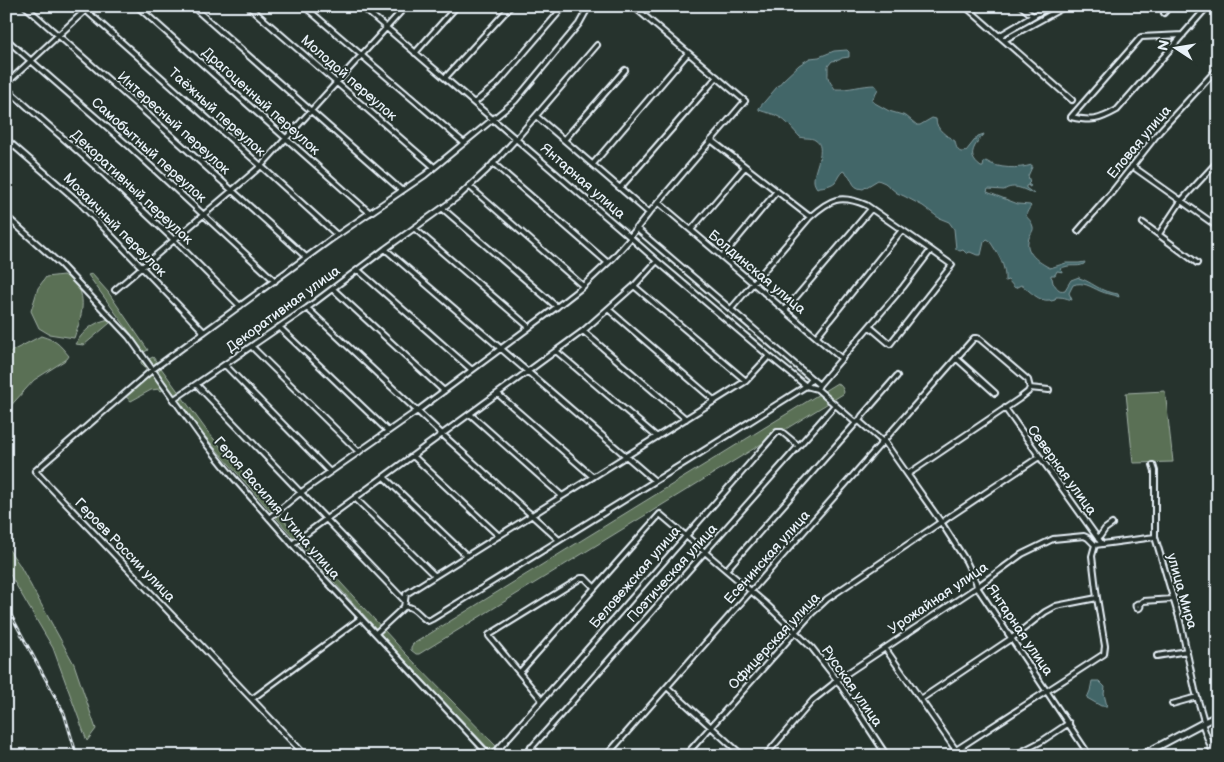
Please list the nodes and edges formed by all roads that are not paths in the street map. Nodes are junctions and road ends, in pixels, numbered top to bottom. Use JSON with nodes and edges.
{"nodes":[{"id":1,"x":25,"y":6,"type":"edge"},
{"id":2,"x":81,"y":6,"type":"edge"},
{"id":3,"x":90,"y":6,"type":"edge"},
{"id":4,"x":137,"y":6,"type":"edge"},
{"id":5,"x":192,"y":6,"type":"edge"},
{"id":6,"x":248,"y":6,"type":"edge"},
{"id":7,"x":304,"y":6,"type":"edge"},
{"id":8,"x":361,"y":6,"type":"edge"},
{"id":9,"x":406,"y":6,"type":"edge"},
{"id":10,"x":457,"y":6,"type":"edge"},
{"id":11,"x":510,"y":6,"type":"edge"},
{"id":12,"x":588,"y":6,"type":"edge"},
{"id":13,"x":633,"y":6,"type":"edge"},
{"id":14,"x":965,"y":6,"type":"edge"},
{"id":15,"x":1021,"y":6,"type":"edge"},
{"id":16,"x":1050,"y":6,"type":"edge"},
{"id":17,"x":1066,"y":6,"type":"edge"},
{"id":18,"x":1170,"y":6,"type":"edge"},
{"id":19,"x":1208,"y":6,"type":"edge"},
{"id":20,"x":86,"y":10,"type":"junction"},
{"id":21,"x":560,"y":10,"type":"dead end"},
{"id":22,"x":1164,"y":13,"type":"dead end"},
{"id":23,"x":1033,"y":16,"type":"junction"},
{"id":24,"x":387,"y":29,"type":"junction"},
{"id":25,"x":58,"y":35,"type":"junction"},
{"id":26,"x":1183,"y":35,"type":"junction"},
{"id":27,"x":999,"y":36,"type":"junction"},
{"id":28,"x":6,"y":39,"type":"edge"},
{"id":29,"x":1004,"y":40,"type":"junction"},
{"id":30,"x":597,"y":45,"type":"dead end"},
{"id":31,"x":415,"y":53,"type":"junction"},
{"id":32,"x":688,"y":53,"type":"junction"},
{"id":33,"x":362,"y":56,"type":"junction"},
{"id":34,"x":31,"y":60,"type":"junction"},
{"id":35,"x":1218,"y":68,"type":"edge"},
{"id":36,"x":624,"y":70,"type":"dead end"},
{"id":37,"x":717,"y":77,"type":"junction"},
{"id":38,"x":445,"y":78,"type":"junction"},
{"id":39,"x":337,"y":83,"type":"junction"},
{"id":40,"x":6,"y":84,"type":"edge"},
{"id":41,"x":6,"y":88,"type":"edge"},
{"id":42,"x":1072,"y":100,"type":"dead end"},
{"id":43,"x":474,"y":103,"type":"junction"},
{"id":44,"x":312,"y":111,"type":"junction"},
{"id":45,"x":536,"y":116,"type":"junction"},
{"id":46,"x":493,"y":119,"type":"junction"},
{"id":47,"x":6,"y":139,"type":"edge"},
{"id":48,"x":287,"y":139,"type":"junction"},
{"id":49,"x":516,"y":139,"type":"junction"},
{"id":50,"x":564,"y":140,"type":"junction"},
{"id":51,"x":711,"y":140,"type":"junction"},
{"id":52,"x":464,"y":143,"type":"junction"},
{"id":53,"x":1218,"y":161,"type":"edge"},
{"id":54,"x":493,"y":163,"type":"junction"},
{"id":55,"x":592,"y":164,"type":"junction"},
{"id":56,"x":261,"y":166,"type":"junction"},
{"id":57,"x":1132,"y":166,"type":"junction"},
{"id":58,"x":745,"y":167,"type":"junction"},
{"id":59,"x":434,"y":168,"type":"junction"},
{"id":60,"x":469,"y":186,"type":"junction"},
{"id":61,"x":620,"y":188,"type":"junction"},
{"id":62,"x":233,"y":190,"type":"junction"},
{"id":63,"x":402,"y":191,"type":"junction"},
{"id":64,"x":777,"y":191,"type":"junction"},
{"id":65,"x":1181,"y":201,"type":"junction"},
{"id":66,"x":658,"y":202,"type":"junction"},
{"id":67,"x":442,"y":208,"type":"junction"},
{"id":68,"x":871,"y":209,"type":"junction"},
{"id":69,"x":370,"y":213,"type":"junction"},
{"id":70,"x":649,"y":213,"type":"junction"},
{"id":71,"x":204,"y":215,"type":"junction"},
{"id":72,"x":6,"y":216,"type":"edge"},
{"id":73,"x":810,"y":217,"type":"junction"},
{"id":74,"x":1143,"y":223,"type":"dead end"},
{"id":75,"x":1218,"y":227,"type":"edge"},
{"id":76,"x":414,"y":228,"type":"junction"},
{"id":77,"x":636,"y":228,"type":"junction"},
{"id":78,"x":691,"y":230,"type":"junction"},
{"id":79,"x":902,"y":230,"type":"junction"},
{"id":80,"x":1078,"y":231,"type":"dead end"},
{"id":81,"x":1159,"y":234,"type":"junction"},
{"id":82,"x":337,"y":235,"type":"junction"},
{"id":83,"x":631,"y":237,"type":"junction"},
{"id":84,"x":174,"y":240,"type":"junction"},
{"id":85,"x":384,"y":249,"type":"junction"},
{"id":86,"x":931,"y":250,"type":"junction"},
{"id":87,"x":722,"y":257,"type":"junction"},
{"id":88,"x":306,"y":258,"type":"junction"},
{"id":89,"x":657,"y":261,"type":"junction"},
{"id":90,"x":608,"y":263,"type":"junction"},
{"id":91,"x":1197,"y":263,"type":"dead end"},
{"id":92,"x":142,"y":267,"type":"junction"},
{"id":93,"x":358,"y":270,"type":"junction"},
{"id":94,"x":274,"y":280,"type":"junction"},
{"id":95,"x":753,"y":283,"type":"junction"},
{"id":96,"x":583,"y":286,"type":"junction"},
{"id":97,"x":634,"y":286,"type":"junction"},
{"id":98,"x":332,"y":288,"type":"junction"},
{"id":99,"x":115,"y":290,"type":"dead end"},
{"id":100,"x":240,"y":306,"type":"junction"},
{"id":101,"x":557,"y":307,"type":"junction"},
{"id":102,"x":307,"y":308,"type":"junction"},
{"id":103,"x":608,"y":309,"type":"junction"},
{"id":104,"x":731,"y":309,"type":"junction"},
{"id":105,"x":785,"y":310,"type":"junction"},
{"id":106,"x":279,"y":327,"type":"junction"},
{"id":107,"x":870,"y":327,"type":"junction"},
{"id":108,"x":529,"y":328,"type":"junction"},
{"id":109,"x":583,"y":331,"type":"junction"},
{"id":110,"x":204,"y":332,"type":"junction"},
{"id":111,"x":816,"y":337,"type":"junction"},
{"id":112,"x":252,"y":347,"type":"junction"},
{"id":113,"x":500,"y":349,"type":"junction"},
{"id":114,"x":556,"y":351,"type":"junction"},
{"id":115,"x":769,"y":356,"type":"junction"},
{"id":116,"x":956,"y":358,"type":"junction"},
{"id":117,"x":842,"y":359,"type":"junction"},
{"id":118,"x":225,"y":365,"type":"junction"},
{"id":119,"x":152,"y":370,"type":"junction"},
{"id":120,"x":472,"y":370,"type":"junction"},
{"id":121,"x":527,"y":372,"type":"junction"},
{"id":122,"x":897,"y":376,"type":"dead end"},
{"id":123,"x":812,"y":379,"type":"junction"},
{"id":124,"x":746,"y":381,"type":"junction"},
{"id":125,"x":197,"y":385,"type":"junction"},
{"id":126,"x":806,"y":386,"type":"junction"},
{"id":127,"x":818,"y":387,"type":"junction"},
{"id":128,"x":1030,"y":388,"type":"junction"},
{"id":129,"x":444,"y":390,"type":"junction"},
{"id":130,"x":1049,"y":390,"type":"dead end"},
{"id":131,"x":995,"y":393,"type":"dead end"},
{"id":132,"x":498,"y":394,"type":"junction"},
{"id":133,"x":174,"y":400,"type":"junction"},
{"id":134,"x":715,"y":400,"type":"junction"},
{"id":135,"x":835,"y":405,"type":"junction"},
{"id":136,"x":1005,"y":408,"type":"junction"},
{"id":137,"x":417,"y":411,"type":"junction"},
{"id":138,"x":470,"y":414,"type":"junction"},
{"id":139,"x":686,"y":419,"type":"junction"},
{"id":140,"x":857,"y":422,"type":"junction"},
{"id":141,"x":388,"y":431,"type":"junction"},
{"id":142,"x":442,"y":434,"type":"junction"},
{"id":143,"x":657,"y":437,"type":"junction"},
{"id":144,"x":884,"y":442,"type":"junction"},
{"id":145,"x":799,"y":446,"type":"junction"},
{"id":146,"x":358,"y":452,"type":"junction"},
{"id":147,"x":414,"y":456,"type":"junction"},
{"id":148,"x":626,"y":457,"type":"junction"},
{"id":149,"x":1039,"y":457,"type":"junction"},
{"id":150,"x":1153,"y":465,"type":"dead end"},
{"id":151,"x":330,"y":472,"type":"junction"},
{"id":152,"x":908,"y":474,"type":"junction"},
{"id":153,"x":384,"y":477,"type":"junction"},
{"id":154,"x":594,"y":477,"type":"junction"},
{"id":155,"x":655,"y":481,"type":"junction"},
{"id":156,"x":300,"y":493,"type":"junction"},
{"id":157,"x":562,"y":496,"type":"junction"},
{"id":158,"x":355,"y":498,"type":"junction"},
{"id":159,"x":532,"y":516,"type":"junction"},
{"id":160,"x":269,"y":518,"type":"junction"},
{"id":161,"x":326,"y":520,"type":"junction"},
{"id":162,"x":941,"y":522,"type":"junction"},
{"id":163,"x":1112,"y":524,"type":"dead end"},
{"id":164,"x":499,"y":536,"type":"junction"},
{"id":165,"x":686,"y":536,"type":"junction"},
{"id":166,"x":1155,"y":537,"type":"junction"},
{"id":167,"x":1098,"y":539,"type":"junction"},
{"id":168,"x":559,"y":540,"type":"junction"},
{"id":169,"x":292,"y":544,"type":"junction"},
{"id":170,"x":1102,"y":544,"type":"junction"},
{"id":171,"x":1094,"y":545,"type":"junction"},
{"id":172,"x":705,"y":552,"type":"junction"},
{"id":173,"x":467,"y":556,"type":"junction"},
{"id":174,"x":726,"y":570,"type":"junction"},
{"id":175,"x":435,"y":576,"type":"junction"},
{"id":176,"x":594,"y":587,"type":"junction"},
{"id":177,"x":977,"y":587,"type":"junction"},
{"id":178,"x":751,"y":591,"type":"junction"},
{"id":179,"x":1097,"y":598,"type":"junction"},
{"id":180,"x":405,"y":600,"type":"junction"},
{"id":181,"x":1173,"y":600,"type":"junction"},
{"id":182,"x":1140,"y":604,"type":"dead end"},
{"id":183,"x":404,"y":607,"type":"junction"},
{"id":184,"x":361,"y":618,"type":"junction"},
{"id":185,"x":796,"y":632,"type":"junction"},
{"id":186,"x":376,"y":633,"type":"junction"},
{"id":187,"x":1012,"y":638,"type":"junction"},
{"id":188,"x":885,"y":648,"type":"junction"},
{"id":189,"x":1187,"y":651,"type":"junction"},
{"id":190,"x":1157,"y":656,"type":"dead end"},
{"id":191,"x":520,"y":672,"type":"junction"},
{"id":192,"x":837,"y":680,"type":"junction"},
{"id":193,"x":667,"y":688,"type":"junction"},
{"id":194,"x":1047,"y":690,"type":"junction"},
{"id":195,"x":1197,"y":698,"type":"junction"},
{"id":196,"x":252,"y":699,"type":"junction"},
{"id":197,"x":921,"y":699,"type":"junction"},
{"id":198,"x":542,"y":700,"type":"junction"},
{"id":199,"x":1172,"y":704,"type":"dead end"},
{"id":200,"x":1218,"y":715,"type":"edge"},
{"id":201,"x":1203,"y":722,"type":"junction"},
{"id":202,"x":1069,"y":723,"type":"junction"},
{"id":203,"x":712,"y":727,"type":"junction"},
{"id":204,"x":531,"y":747,"type":"junction"},
{"id":205,"x":956,"y":750,"type":"junction"},
{"id":206,"x":306,"y":756,"type":"edge"},
{"id":207,"x":491,"y":756,"type":"edge"},
{"id":208,"x":524,"y":756,"type":"edge"},
{"id":209,"x":541,"y":756,"type":"edge"},
{"id":210,"x":606,"y":756,"type":"edge"},
{"id":211,"x":685,"y":756,"type":"edge"},
{"id":212,"x":743,"y":756,"type":"edge"},
{"id":213,"x":764,"y":756,"type":"edge"},
{"id":214,"x":887,"y":756,"type":"edge"},
{"id":215,"x":960,"y":756,"type":"edge"},
{"id":216,"x":1013,"y":756,"type":"edge"},
{"id":217,"x":1088,"y":756,"type":"edge"},
{"id":218,"x":1140,"y":756,"type":"edge"},
{"id":219,"x":1214,"y":756,"type":"edge"}],
"edges":[{"from":1,"to":25,"type":"street","name":"Интересный переулок"},
{"from":2,"to":20,"type":"street","name":"Таёжный переулок"},
{"from":3,"to":20,"type":"street"},
{"from":4,"to":48,"type":"street","name":"Драгоценный переулок"},
{"from":5,"to":44,"type":"street"},
{"from":6,"to":39,"type":"street","name":"Молодой переулок"},
{"from":7,"to":33,"type":"street"},
{"from":8,"to":24,"type":"street","name":"Янтарная улица"},
{"from":9,"to":24,"type":"street"},
{"from":10,"to":31,"type":"street"},
{"from":11,"to":38,"type":"street"},
{"from":12,"to":46,"type":"street"},
{"from":13,"to":32,"type":"street"},
{"from":14,"to":27,"type":"street"},
{"from":15,"to":23,"type":"street"},
{"from":16,"to":23,"type":"street"},
{"from":17,"to":29,"type":"street"},
{"from":18,"to":22,"type":"street"},
{"from":19,"to":26,"type":"street"},
{"from":20,"to":25,"type":"street"},
{"from":20,"to":56,"type":"street","name":"Таёжный переулок"},
{"from":21,"to":43,"type":"street"},
{"from":23,"to":27,"type":"street"},
{"from":24,"to":31,"type":"street","name":"Янтарная улица"},
{"from":24,"to":33,"type":"street"},
{"from":25,"to":34,"type":"street"},
{"from":25,"to":62,"type":"street","name":"Интересный переулок"},
{"from":26,"to":26,"type":"street"},
{"from":27,"to":29,"type":"street"},
{"from":28,"to":34,"type":"street","name":"Самобытный переулок"},
{"from":29,"to":42,"type":"street"},
{"from":30,"to":45,"type":"street","name":"Декоративная улица"},
{"from":31,"to":38,"type":"street","name":"Янтарная улица"},
{"from":32,"to":37,"type":"street"},
{"from":32,"to":55,"type":"street"},
{"from":33,"to":39,"type":"street"},
{"from":33,"to":52,"type":"street"},
{"from":34,"to":40,"type":"street"},
{"from":34,"to":71,"type":"street","name":"Самобытный переулок"},
{"from":35,"to":57,"type":"street","name":"Еловая улица"},
{"from":36,"to":50,"type":"street"},
{"from":37,"to":51,"type":"street"},
{"from":37,"to":61,"type":"street"},
{"from":38,"to":43,"type":"street","name":"Янтарная улица"},
{"from":39,"to":44,"type":"street"},
{"from":39,"to":59,"type":"street","name":"Молодой переулок"},
{"from":41,"to":84,"type":"street","name":"Декоративный переулок"},
{"from":43,"to":46,"type":"street","name":"Янтарная улица"},
{"from":44,"to":48,"type":"street"},
{"from":44,"to":63,"type":"street"},
{"from":45,"to":49,"type":"street","name":"Декоративная улица"},
{"from":45,"to":50,"type":"street"},
{"from":46,"to":49,"type":"street","name":"Янтарная улица"},
{"from":46,"to":52,"type":"street"},
{"from":47,"to":92,"type":"street","name":"Мозаичный переулок"},
{"from":48,"to":56,"type":"street"},
{"from":48,"to":69,"type":"street","name":"Драгоценный переулок"},
{"from":49,"to":54,"type":"street","name":"Декоративная улица"},
{"from":49,"to":83,"type":"street","name":"Янтарная улица"},
{"from":50,"to":55,"type":"street"},
{"from":51,"to":58,"type":"street"},
{"from":51,"to":66,"type":"street"},
{"from":52,"to":59,"type":"street"},
{"from":53,"to":65,"type":"street"},
{"from":54,"to":60,"type":"street","name":"Декоративная улица"},
{"from":54,"to":90,"type":"street"},
{"from":55,"to":61,"type":"street"},
{"from":56,"to":62,"type":"street"},
{"from":56,"to":82,"type":"street","name":"Таёжный переулок"},
{"from":57,"to":65,"type":"street"},
{"from":57,"to":80,"type":"street","name":"Еловая улица"},
{"from":58,"to":64,"type":"street"},
{"from":58,"to":78,"type":"street"},
{"from":59,"to":63,"type":"street"},
{"from":60,"to":67,"type":"street","name":"Декоративная улица"},
{"from":60,"to":96,"type":"street"},
{"from":61,"to":70,"type":"street"},
{"from":62,"to":71,"type":"street"},
{"from":62,"to":88,"type":"street","name":"Интересный переулок"},
{"from":63,"to":69,"type":"street"},
{"from":64,"to":73,"type":"street"},
{"from":64,"to":87,"type":"street"},
{"from":65,"to":75,"type":"street"},
{"from":65,"to":81,"type":"street"},
{"from":66,"to":70,"type":"street"},
{"from":66,"to":78,"type":"street","name":"Болдинская улица"},
{"from":67,"to":76,"type":"street","name":"Декоративная улица"},
{"from":67,"to":101,"type":"street"},
{"from":68,"to":73,"type":"street"},
{"from":68,"to":79,"type":"street"},
{"from":68,"to":105,"type":"street"},
{"from":69,"to":82,"type":"street"},
{"from":70,"to":77,"type":"street"},
{"from":71,"to":84,"type":"street"},
{"from":71,"to":94,"type":"street","name":"Самобытный переулок"},
{"from":72,"to":119,"type":"street","name":"Героя Василия Утина улица"},
{"from":73,"to":95,"type":"street"},
{"from":74,"to":81,"type":"street"},
{"from":76,"to":85,"type":"street","name":"Декоративная улица"},
{"from":76,"to":108,"type":"street"},
{"from":77,"to":83,"type":"street"},
{"from":77,"to":104,"type":"street","name":"Янтарная улица"},
{"from":78,"to":87,"type":"street","name":"Болдинская улица"},
{"from":79,"to":86,"type":"street"},
{"from":79,"to":111,"type":"street"},
{"from":81,"to":91,"type":"street"},
{"from":82,"to":88,"type":"street"},
{"from":83,"to":89,"type":"street","name":"Янтарная улица"},
{"from":83,"to":90,"type":"street"},
{"from":84,"to":92,"type":"street"},
{"from":84,"to":100,"type":"street","name":"Декоративный переулок"},
{"from":85,"to":93,"type":"street","name":"Декоративная улица"},
{"from":85,"to":113,"type":"street"},
{"from":86,"to":107,"type":"street"},
{"from":86,"to":107,"type":"street"},
{"from":87,"to":95,"type":"street","name":"Болдинская улица"},
{"from":88,"to":94,"type":"street"},
{"from":89,"to":97,"type":"street"},
{"from":89,"to":115,"type":"street","name":"Янтарная улица"},
{"from":90,"to":96,"type":"street"},
{"from":92,"to":99,"type":"street"},
{"from":92,"to":110,"type":"street","name":"Мозаичный переулок"},
{"from":93,"to":98,"type":"street","name":"Декоративная улица"},
{"from":93,"to":120,"type":"street"},
{"from":94,"to":100,"type":"street"},
{"from":95,"to":104,"type":"street"},
{"from":95,"to":105,"type":"street","name":"Болдинская улица"},
{"from":96,"to":101,"type":"street"},
{"from":97,"to":103,"type":"street"},
{"from":97,"to":124,"type":"street"},
{"from":98,"to":102,"type":"street","name":"Декоративная улица"},
{"from":98,"to":129,"type":"street"},
{"from":100,"to":110,"type":"street"},
{"from":101,"to":108,"type":"street"},
{"from":102,"to":106,"type":"street","name":"Декоративная улица"},
{"from":102,"to":137,"type":"street"},
{"from":103,"to":109,"type":"street"},
{"from":103,"to":134,"type":"street"},
{"from":104,"to":123,"type":"street","name":"Янтарная улица"},
{"from":105,"to":111,"type":"street","name":"Болдинская улица"},
{"from":106,"to":112,"type":"street","name":"Декоративная улица"},
{"from":106,"to":141,"type":"street"},
{"from":107,"to":117,"type":"street"},
{"from":108,"to":113,"type":"street"},
{"from":109,"to":114,"type":"street"},
{"from":109,"to":139,"type":"street"},
{"from":110,"to":119,"type":"street"},
{"from":111,"to":117,"type":"street","name":"Болдинская улица"},
{"from":112,"to":118,"type":"street","name":"Декоративная улица"},
{"from":112,"to":146,"type":"street"},
{"from":113,"to":120,"type":"street"},
{"from":113,"to":121,"type":"street"},
{"from":114,"to":121,"type":"street"},
{"from":114,"to":143,"type":"street"},
{"from":115,"to":124,"type":"street"},
{"from":115,"to":126,"type":"street","name":"Янтарная улица"},
{"from":116,"to":128,"type":"street","name":"Есенинская улица"},
{"from":116,"to":131,"type":"street"},
{"from":116,"to":144,"type":"street","name":"Есенинская улица"},
{"from":117,"to":127,"type":"street"},
{"from":118,"to":125,"type":"street","name":"Декоративная улица"},
{"from":118,"to":151,"type":"street"},
{"from":119,"to":133,"type":"street","name":"Героя Василия Утина улица"},
{"from":119,"to":196,"type":"street","name":"Героев России улица"},
{"from":120,"to":129,"type":"street"},
{"from":121,"to":132,"type":"street"},
{"from":121,"to":148,"type":"street"},
{"from":122,"to":140,"type":"street"},
{"from":123,"to":126,"type":"street"},
{"from":123,"to":127,"type":"street","name":"Янтарная улица"},
{"from":124,"to":134,"type":"street"},
{"from":125,"to":133,"type":"street","name":"Декоративная улица"},
{"from":125,"to":156,"type":"street"},
{"from":126,"to":127,"type":"street"},
{"from":126,"to":155,"type":"street"},
{"from":127,"to":135,"type":"street","name":"Янтарная улица"},
{"from":128,"to":130,"type":"street"},
{"from":128,"to":136,"type":"street"},
{"from":129,"to":137,"type":"street"},
{"from":132,"to":138,"type":"street"},
{"from":132,"to":154,"type":"street"},
{"from":133,"to":160,"type":"street","name":"Героя Василия Утина улица"},
{"from":134,"to":139,"type":"street"},
{"from":135,"to":140,"type":"street","name":"Янтарная улица"},
{"from":135,"to":145,"type":"street","name":"Поэтическая улица"},
{"from":136,"to":149,"type":"street","name":"Северная улица"},
{"from":136,"to":152,"type":"street"},
{"from":137,"to":141,"type":"street"},
{"from":137,"to":142,"type":"street"},
{"from":138,"to":142,"type":"street"},
{"from":138,"to":157,"type":"street"},
{"from":139,"to":143,"type":"street"},
{"from":140,"to":144,"type":"street","name":"Янтарная улица"},
{"from":140,"to":174,"type":"street"},
{"from":141,"to":146,"type":"street"},
{"from":142,"to":147,"type":"street"},
{"from":142,"to":159,"type":"street"},
{"from":143,"to":148,"type":"street"},
{"from":144,"to":152,"type":"street","name":"Янтарная улица"},
{"from":144,"to":178,"type":"street","name":"Есенинская улица"},
{"from":145,"to":165,"type":"street","name":"Беловежская улица"},
{"from":145,"to":172,"type":"street","name":"Поэтическая улица"},
{"from":146,"to":151,"type":"street"},
{"from":147,"to":153,"type":"street"},
{"from":147,"to":164,"type":"street"},
{"from":148,"to":154,"type":"street"},
{"from":148,"to":155,"type":"street"},
{"from":149,"to":162,"type":"street","name":"Офицерская улица"},
{"from":149,"to":167,"type":"street","name":"Северная улица"},
{"from":150,"to":166,"type":"street","name":"улица Мира"},
{"from":151,"to":156,"type":"street"},
{"from":152,"to":162,"type":"street","name":"Янтарная улица"},
{"from":153,"to":158,"type":"street"},
{"from":153,"to":173,"type":"street"},
{"from":154,"to":157,"type":"street"},
{"from":155,"to":168,"type":"street"},
{"from":156,"to":160,"type":"street"},
{"from":156,"to":161,"type":"street"},
{"from":157,"to":159,"type":"street"},
{"from":158,"to":161,"type":"street"},
{"from":158,"to":175,"type":"street"},
{"from":159,"to":164,"type":"street"},
{"from":159,"to":168,"type":"street"},
{"from":160,"to":169,"type":"street","name":"Героя Василия Утина улица"},
{"from":161,"to":169,"type":"street"},
{"from":161,"to":180,"type":"street"},
{"from":162,"to":177,"type":"street","name":"Янтарная улица"},
{"from":162,"to":185,"type":"street","name":"Офицерская улица"},
{"from":163,"to":167,"type":"street"},
{"from":164,"to":173,"type":"street"},
{"from":165,"to":172,"type":"street","name":"Русская улица"},
{"from":165,"to":176,"type":"street","name":"Русская улица"},
{"from":165,"to":198,"type":"street","name":"Беловежская улица"},
{"from":166,"to":170,"type":"street","name":"Урожайная улица"},
{"from":166,"to":181,"type":"street","name":"улица Мира"},
{"from":167,"to":170,"type":"street","name":"Северная улица"},
{"from":168,"to":183,"type":"street"},
{"from":169,"to":184,"type":"street","name":"Героя Василия Утина улица"},
{"from":170,"to":171,"type":"street","name":"Урожайная улица"},
{"from":171,"to":177,"type":"street","name":"Урожайная улица"},
{"from":171,"to":179,"type":"street"},
{"from":172,"to":174,"type":"street","name":"Русская улица"},
{"from":172,"to":204,"type":"street","name":"Поэтическая улица"},
{"from":173,"to":175,"type":"street"},
{"from":174,"to":178,"type":"street","name":"Русская улица"},
{"from":175,"to":180,"type":"street"},
{"from":176,"to":191,"type":"street"},
{"from":176,"to":191,"type":"street"},
{"from":177,"to":187,"type":"street","name":"Янтарная улица"},
{"from":177,"to":188,"type":"street","name":"Урожайная улица"},
{"from":178,"to":185,"type":"street","name":"Русская улица"},
{"from":178,"to":193,"type":"street","name":"Есенинская улица"},
{"from":179,"to":187,"type":"street"},
{"from":179,"to":194,"type":"street"},
{"from":180,"to":183,"type":"street"},
{"from":181,"to":182,"type":"street"},
{"from":181,"to":189,"type":"street","name":"улица Мира"},
{"from":183,"to":186,"type":"street"},
{"from":184,"to":186,"type":"street","name":"Героя Василия Утина улица"},
{"from":184,"to":196,"type":"street"},
{"from":185,"to":192,"type":"street","name":"Русская улица"},
{"from":185,"to":203,"type":"street","name":"Офицерская улица"},
{"from":186,"to":207,"type":"street","name":"Героя Василия Утина улица"},
{"from":187,"to":194,"type":"street","name":"Янтарная улица"},
{"from":187,"to":197,"type":"street"},
{"from":188,"to":192,"type":"street","name":"Урожайная улица"},
{"from":188,"to":197,"type":"street"},
{"from":189,"to":190,"type":"street"},
{"from":189,"to":195,"type":"street","name":"улица Мира"},
{"from":191,"to":198,"type":"street"},
{"from":192,"to":213,"type":"street","name":"Урожайная улица"},
{"from":192,"to":214,"type":"street","name":"Русская улица"},
{"from":193,"to":203,"type":"street"},
{"from":193,"to":210,"type":"street","name":"Есенинская улица"},
{"from":194,"to":202,"type":"street","name":"Янтарная улица"},
{"from":194,"to":205,"type":"street"},
{"from":195,"to":199,"type":"street"},
{"from":195,"to":201,"type":"street","name":"улица Мира"},
{"from":196,"to":206,"type":"street","name":"Героев России улица"},
{"from":197,"to":205,"type":"street"},
{"from":198,"to":207,"type":"street","name":"Беловежская улица"},
{"from":200,"to":201,"type":"street"},
{"from":201,"to":218,"type":"street"},
{"from":201,"to":219,"type":"street","name":"улица Мира"},
{"from":202,"to":216,"type":"street"},
{"from":202,"to":217,"type":"street","name":"Янтарная улица"},
{"from":203,"to":211,"type":"street","name":"Офицерская улица"},
{"from":203,"to":212,"type":"street"},
{"from":204,"to":208,"type":"street","name":"Поэтическая улица"},
{"from":204,"to":209,"type":"street"},
{"from":205,"to":215,"type":"street"}]}
